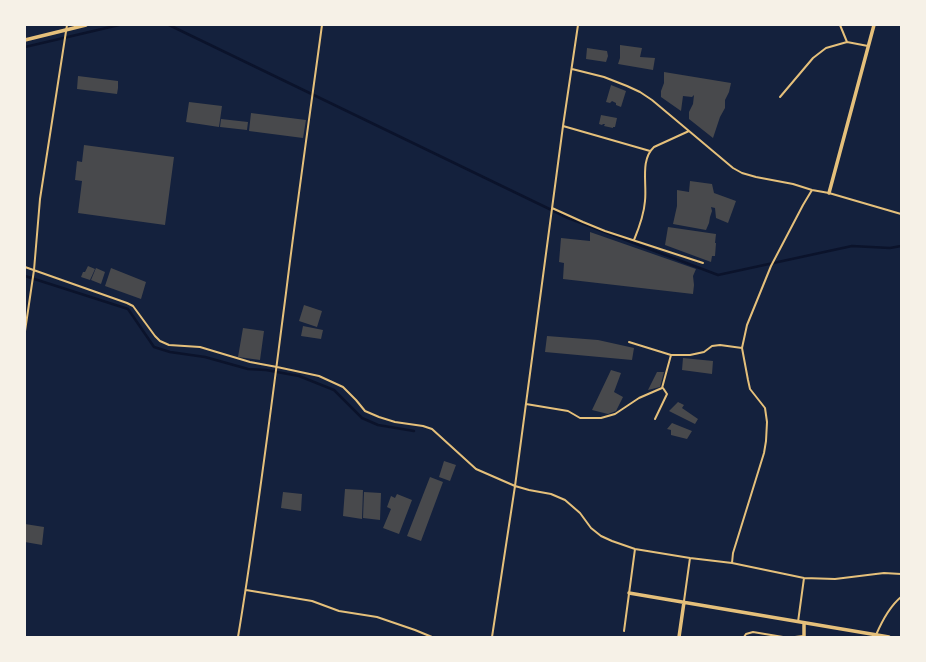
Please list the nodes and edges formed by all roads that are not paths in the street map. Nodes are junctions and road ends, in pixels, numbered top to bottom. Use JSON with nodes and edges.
{"nodes":[{"id":1,"x":67,"y":25,"type":"edge"},
{"id":2,"x":86,"y":25,"type":"edge"},
{"id":3,"x":322,"y":25,"type":"edge"},
{"id":4,"x":578,"y":25,"type":"edge"},
{"id":5,"x":840,"y":25,"type":"edge"},
{"id":6,"x":874,"y":25,"type":"edge"},
{"id":7,"x":66,"y":32,"type":"junction"},
{"id":8,"x":25,"y":40,"type":"edge"},
{"id":9,"x":847,"y":42,"type":"junction"},
{"id":10,"x":869,"y":46,"type":"junction"},
{"id":11,"x":572,"y":69,"type":"junction"},
{"id":12,"x":780,"y":97,"type":"dead end"},
{"id":13,"x":563,"y":126,"type":"junction"},
{"id":14,"x":690,"y":131,"type":"junction"},
{"id":15,"x":650,"y":151,"type":"junction"},
{"id":16,"x":812,"y":190,"type":"junction"},
{"id":17,"x":829,"y":193,"type":"junction"},
{"id":18,"x":552,"y":208,"type":"junction"},
{"id":19,"x":901,"y":214,"type":"edge"},
{"id":20,"x":633,"y":241,"type":"junction"},
{"id":21,"x":703,"y":263,"type":"dead end"},
{"id":22,"x":25,"y":267,"type":"edge"},
{"id":23,"x":34,"y":270,"type":"junction"},
{"id":24,"x":25,"y":331,"type":"edge"},
{"id":25,"x":629,"y":342,"type":"dead end"},
{"id":26,"x":742,"y":348,"type":"junction"},
{"id":27,"x":671,"y":355,"type":"junction"},
{"id":28,"x":277,"y":367,"type":"junction"},
{"id":29,"x":662,"y":388,"type":"junction"},
{"id":30,"x":526,"y":404,"type":"junction"},
{"id":31,"x":655,"y":418,"type":"dead end"},
{"id":32,"x":515,"y":486,"type":"junction"},
{"id":33,"x":635,"y":549,"type":"junction"},
{"id":34,"x":690,"y":558,"type":"junction"},
{"id":35,"x":732,"y":563,"type":"junction"},
{"id":36,"x":901,"y":574,"type":"edge"},
{"id":37,"x":804,"y":578,"type":"junction"},
{"id":38,"x":246,"y":590,"type":"junction"},
{"id":39,"x":629,"y":594,"type":"junction"},
{"id":40,"x":901,"y":597,"type":"edge"},
{"id":41,"x":684,"y":602,"type":"junction"},
{"id":42,"x":798,"y":622,"type":"junction"},
{"id":43,"x":804,"y":623,"type":"junction"},
{"id":44,"x":624,"y":631,"type":"dead end"},
{"id":45,"x":866,"y":635,"type":"edge"},
{"id":46,"x":876,"y":635,"type":"junction"},
{"id":47,"x":804,"y":636,"type":"edge"},
{"id":48,"x":238,"y":637,"type":"edge"},
{"id":49,"x":432,"y":637,"type":"edge"},
{"id":50,"x":492,"y":637,"type":"edge"},
{"id":51,"x":679,"y":637,"type":"edge"},
{"id":52,"x":744,"y":637,"type":"edge"},
{"id":53,"x":783,"y":637,"type":"edge"},
{"id":54,"x":795,"y":637,"type":"edge"},
{"id":55,"x":889,"y":637,"type":"edge"}],
"edges":[{"from":1,"to":7,"type":"lane"},
{"from":2,"to":7,"type":"street"},
{"from":3,"to":28,"type":"lane"},
{"from":4,"to":11,"type":"lane"},
{"from":5,"to":9,"type":"lane"},
{"from":6,"to":10,"type":"street"},
{"from":7,"to":8,"type":"street"},
{"from":7,"to":23,"type":"lane"},
{"from":9,"to":10,"type":"lane"},
{"from":9,"to":12,"type":"lane"},
{"from":10,"to":17,"type":"street"},
{"from":11,"to":13,"type":"lane"},
{"from":11,"to":14,"type":"lane"},
{"from":13,"to":15,"type":"lane"},
{"from":13,"to":18,"type":"lane"},
{"from":14,"to":15,"type":"lane"},
{"from":14,"to":16,"type":"lane"},
{"from":15,"to":20,"type":"lane"},
{"from":16,"to":17,"type":"lane"},
{"from":16,"to":26,"type":"lane"},
{"from":17,"to":19,"type":"lane"},
{"from":18,"to":20,"type":"lane"},
{"from":18,"to":30,"type":"lane"},
{"from":20,"to":21,"type":"lane"},
{"from":22,"to":23,"type":"lane"},
{"from":23,"to":24,"type":"lane"},
{"from":23,"to":28,"type":"lane"},
{"from":25,"to":27,"type":"lane"},
{"from":26,"to":27,"type":"lane"},
{"from":26,"to":35,"type":"lane"},
{"from":27,"to":29,"type":"lane"},
{"from":28,"to":32,"type":"lane"},
{"from":28,"to":38,"type":"lane"},
{"from":29,"to":30,"type":"lane"},
{"from":29,"to":31,"type":"lane"},
{"from":30,"to":32,"type":"lane"},
{"from":32,"to":33,"type":"lane"},
{"from":32,"to":50,"type":"lane"},
{"from":33,"to":34,"type":"lane"},
{"from":33,"to":39,"type":"lane"},
{"from":34,"to":35,"type":"lane"},
{"from":34,"to":41,"type":"lane"},
{"from":35,"to":37,"type":"lane"},
{"from":36,"to":37,"type":"lane"},
{"from":37,"to":42,"type":"lane"},
{"from":38,"to":48,"type":"lane"},
{"from":38,"to":49,"type":"lane"},
{"from":39,"to":41,"type":"street"},
{"from":39,"to":44,"type":"lane"},
{"from":40,"to":46,"type":"lane"},
{"from":41,"to":42,"type":"street"},
{"from":41,"to":51,"type":"street"},
{"from":42,"to":43,"type":"street"},
{"from":43,"to":45,"type":"street"},
{"from":43,"to":47,"type":"street"},
{"from":45,"to":46,"type":"street"},
{"from":46,"to":55,"type":"street"},
{"from":47,"to":54,"type":"lane"},
{"from":52,"to":53,"type":"lane"}]}
